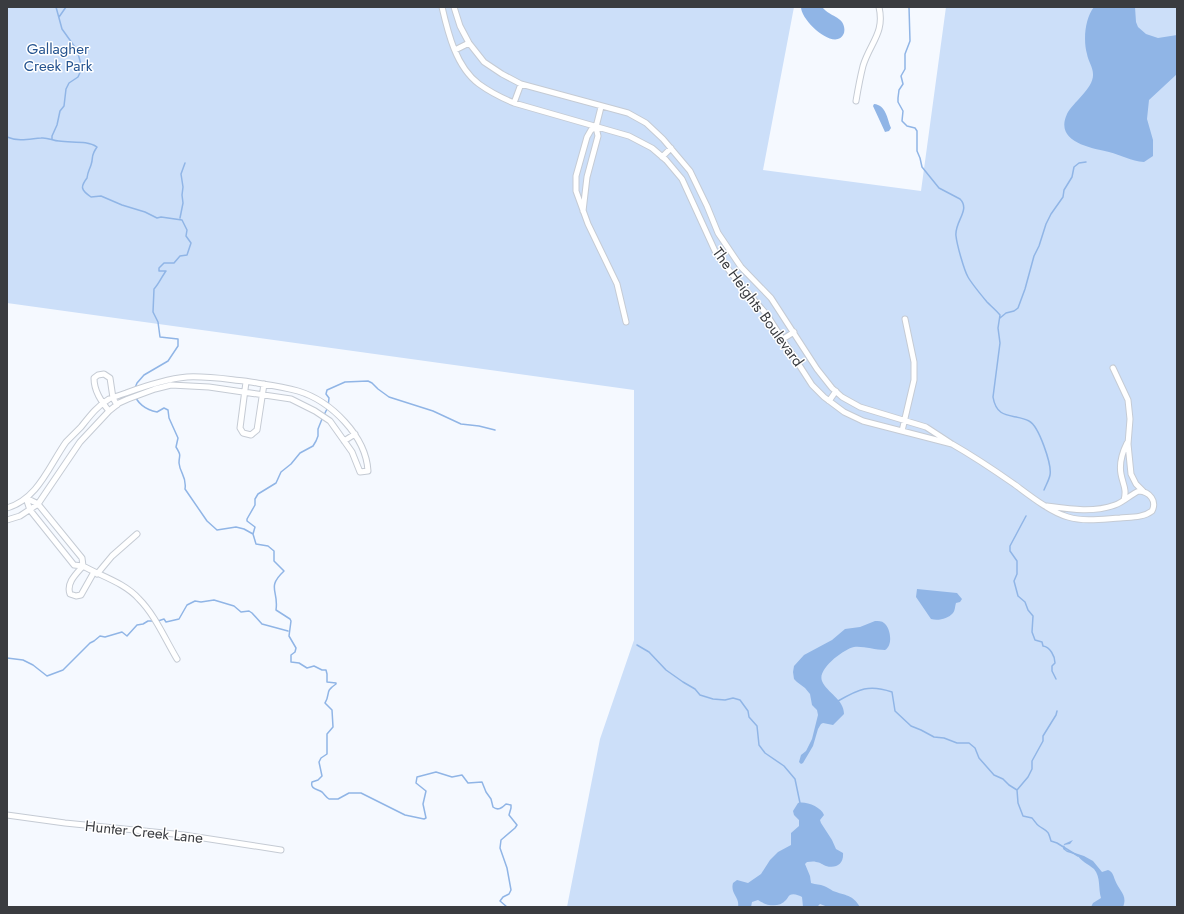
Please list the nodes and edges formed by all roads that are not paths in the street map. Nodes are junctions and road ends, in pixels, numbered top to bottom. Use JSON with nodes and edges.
{"nodes":[{"id":1,"x":442,"y":7,"type":"edge"},
{"id":2,"x":454,"y":7,"type":"edge"},
{"id":3,"x":879,"y":7,"type":"edge"},
{"id":4,"x":469,"y":43,"type":"junction"},
{"id":5,"x":455,"y":50,"type":"junction"},
{"id":6,"x":521,"y":84,"type":"junction"},
{"id":7,"x":856,"y":101,"type":"dead end"},
{"id":8,"x":514,"y":103,"type":"junction"},
{"id":9,"x":601,"y":107,"type":"junction"},
{"id":10,"x":596,"y":127,"type":"junction"},
{"id":11,"x":671,"y":148,"type":"junction"},
{"id":12,"x":662,"y":157,"type":"junction"},
{"id":13,"x":583,"y":211,"type":"junction"},
{"id":14,"x":721,"y":237,"type":"junction"},
{"id":15,"x":712,"y":243,"type":"junction"},
{"id":16,"x":905,"y":319,"type":"dead end"},
{"id":17,"x":626,"y":322,"type":"dead end"},
{"id":18,"x":794,"y":332,"type":"junction"},
{"id":19,"x":783,"y":339,"type":"junction"},
{"id":20,"x":1112,"y":368,"type":"dead end"},
{"id":21,"x":246,"y":382,"type":"junction"},
{"id":22,"x":264,"y":384,"type":"junction"},
{"id":23,"x":157,"y":385,"type":"junction"},
{"id":24,"x":836,"y":391,"type":"junction"},
{"id":25,"x":244,"y":392,"type":"junction"},
{"id":26,"x":305,"y":394,"type":"junction"},
{"id":27,"x":262,"y":395,"type":"junction"},
{"id":28,"x":113,"y":398,"type":"junction"},
{"id":29,"x":829,"y":401,"type":"junction"},
{"id":30,"x":103,"y":403,"type":"junction"},
{"id":31,"x":301,"y":404,"type":"junction"},
{"id":32,"x":117,"y":405,"type":"junction"},
{"id":33,"x":109,"y":411,"type":"junction"},
{"id":34,"x":905,"y":421,"type":"junction"},
{"id":35,"x":902,"y":431,"type":"junction"},
{"id":36,"x":355,"y":434,"type":"junction"},
{"id":37,"x":1128,"y":440,"type":"junction"},
{"id":38,"x":344,"y":441,"type":"junction"},
{"id":39,"x":952,"y":444,"type":"junction"},
{"id":40,"x":60,"y":452,"type":"junction"},
{"id":41,"x":69,"y":458,"type":"junction"},
{"id":42,"x":1143,"y":491,"type":"junction"},
{"id":43,"x":26,"y":498,"type":"junction"},
{"id":44,"x":1124,"y":500,"type":"junction"},
{"id":45,"x":38,"y":504,"type":"junction"},
{"id":46,"x":1047,"y":506,"type":"junction"},
{"id":47,"x":7,"y":508,"type":"edge"},
{"id":48,"x":30,"y":510,"type":"junction"},
{"id":49,"x":7,"y":520,"type":"edge"},
{"id":50,"x":137,"y":534,"type":"dead end"},
{"id":51,"x":83,"y":566,"type":"junction"},
{"id":52,"x":95,"y":573,"type":"junction"},
{"id":53,"x":177,"y":660,"type":"dead end"},
{"id":54,"x":7,"y":815,"type":"edge"},
{"id":55,"x":282,"y":850,"type":"dead end"}],
"edges":[{"from":1,"to":5,"type":"street","name":"The Heights Boulevard"},
{"from":2,"to":4,"type":"street","name":"The Heights Boulevard"},
{"from":3,"to":7,"type":"street"},
{"from":4,"to":5,"type":"street"},
{"from":4,"to":6,"type":"street","name":"The Heights Boulevard"},
{"from":5,"to":8,"type":"street","name":"The Heights Boulevard"},
{"from":6,"to":8,"type":"street"},
{"from":6,"to":9,"type":"street","name":"The Heights Boulevard"},
{"from":8,"to":10,"type":"street","name":"The Heights Boulevard"},
{"from":9,"to":10,"type":"street"},
{"from":9,"to":11,"type":"street","name":"The Heights Boulevard"},
{"from":10,"to":12,"type":"street","name":"The Heights Boulevard"},
{"from":10,"to":13,"type":"street"},
{"from":10,"to":13,"type":"street"},
{"from":11,"to":12,"type":"street"},
{"from":11,"to":14,"type":"street","name":"The Heights Boulevard"},
{"from":12,"to":15,"type":"street","name":"The Heights Boulevard"},
{"from":13,"to":17,"type":"street"},
{"from":14,"to":15,"type":"street"},
{"from":14,"to":18,"type":"street","name":"The Heights Boulevard"},
{"from":15,"to":19,"type":"street","name":"The Heights Boulevard"},
{"from":16,"to":34,"type":"street"},
{"from":18,"to":19,"type":"street"},
{"from":18,"to":24,"type":"street","name":"The Heights Boulevard"},
{"from":19,"to":29,"type":"street","name":"The Heights Boulevard"},
{"from":20,"to":37,"type":"street"},
{"from":21,"to":22,"type":"street"},
{"from":21,"to":23,"type":"street"},
{"from":21,"to":25,"type":"street"},
{"from":22,"to":26,"type":"street"},
{"from":22,"to":27,"type":"street"},
{"from":23,"to":25,"type":"street"},
{"from":23,"to":28,"type":"street"},
{"from":23,"to":32,"type":"street"},
{"from":24,"to":29,"type":"street"},
{"from":24,"to":34,"type":"street","name":"The Heights Boulevard"},
{"from":25,"to":27,"type":"street"},
{"from":25,"to":27,"type":"street"},
{"from":26,"to":31,"type":"street"},
{"from":26,"to":36,"type":"street"},
{"from":27,"to":31,"type":"street"},
{"from":28,"to":30,"type":"street"},
{"from":28,"to":30,"type":"street"},
{"from":28,"to":32,"type":"street"},
{"from":29,"to":35,"type":"street","name":"The Heights Boulevard"},
{"from":30,"to":33,"type":"street"},
{"from":30,"to":40,"type":"street"},
{"from":31,"to":38,"type":"street"},
{"from":32,"to":33,"type":"street"},
{"from":33,"to":41,"type":"street"},
{"from":34,"to":35,"type":"street"},
{"from":34,"to":39,"type":"street","name":"The Heights Boulevard"},
{"from":35,"to":39,"type":"street","name":"The Heights Boulevard"},
{"from":36,"to":38,"type":"street"},
{"from":36,"to":38,"type":"street"},
{"from":37,"to":42,"type":"street"},
{"from":37,"to":44,"type":"street"},
{"from":39,"to":46,"type":"street","name":"The Heights Boulevard"},
{"from":40,"to":41,"type":"street"},
{"from":40,"to":43,"type":"street"},
{"from":41,"to":45,"type":"street"},
{"from":42,"to":44,"type":"street","name":"The Heights Boulevard"},
{"from":42,"to":46,"type":"street","name":"The Heights Boulevard"},
{"from":43,"to":45,"type":"street"},
{"from":43,"to":47,"type":"street"},
{"from":43,"to":48,"type":"street"},
{"from":44,"to":46,"type":"street","name":"The Heights Boulevard"},
{"from":45,"to":48,"type":"street"},
{"from":45,"to":51,"type":"street"},
{"from":48,"to":49,"type":"street"},
{"from":48,"to":51,"type":"street"},
{"from":50,"to":52,"type":"street"},
{"from":51,"to":52,"type":"street"},
{"from":51,"to":52,"type":"street"},
{"from":52,"to":53,"type":"street"},
{"from":54,"to":55,"type":"street","name":"Hunter Creek Lane"}]}
